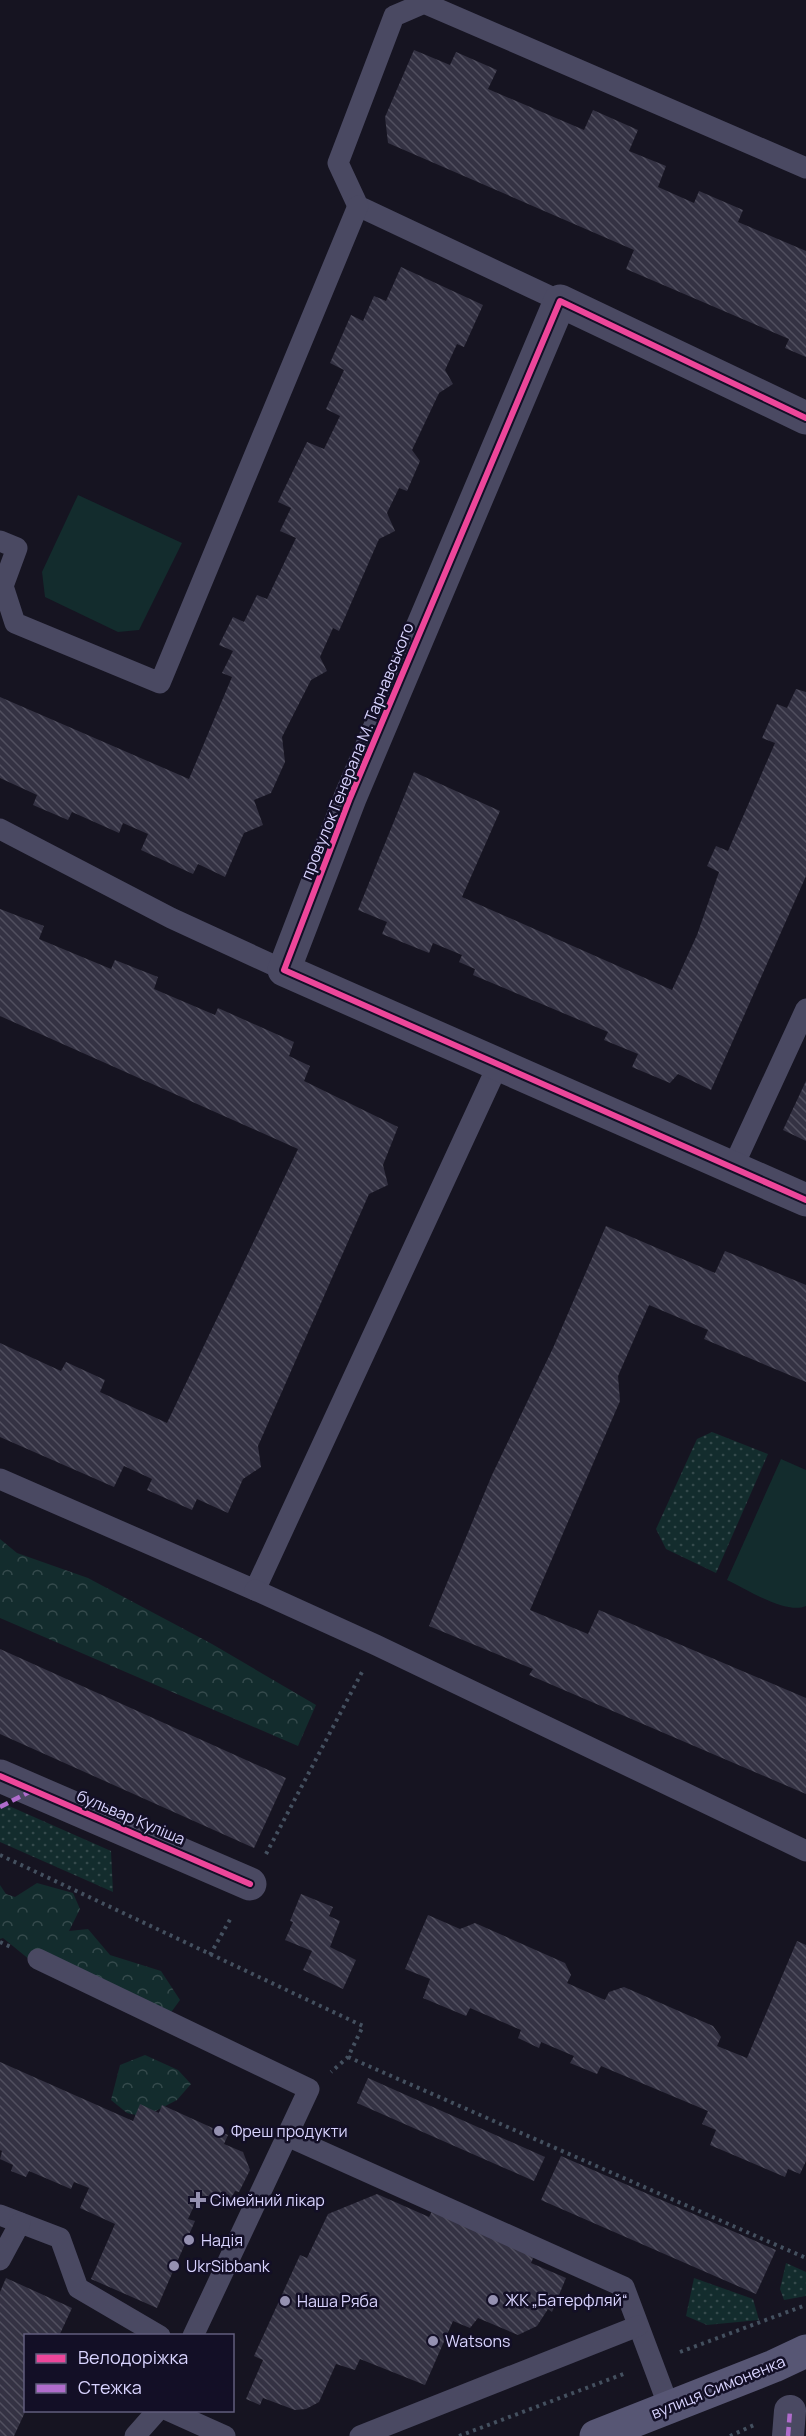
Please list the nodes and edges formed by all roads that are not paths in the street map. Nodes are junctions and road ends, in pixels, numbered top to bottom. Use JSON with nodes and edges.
{"nodes":[{"id":1,"x":806,"y":168,"type":"edge"},
{"id":2,"x":358,"y":206,"type":"junction"},
{"id":3,"x":560,"y":301,"type":"junction"},
{"id":4,"x":806,"y":418,"type":"edge"},
{"id":5,"x":0,"y":541,"type":"edge"},
{"id":6,"x":0,"y":829,"type":"edge"},
{"id":7,"x":284,"y":970,"type":"junction"},
{"id":8,"x":806,"y":1009,"type":"edge"},
{"id":9,"x":498,"y":1065,"type":"junction"},
{"id":10,"x":733,"y":1167,"type":"junction"},
{"id":11,"x":806,"y":1200,"type":"edge"},
{"id":12,"x":0,"y":1479,"type":"edge"},
{"id":13,"x":255,"y":1590,"type":"junction"},
{"id":14,"x":0,"y":1776,"type":"edge"},
{"id":15,"x":806,"y":1851,"type":"edge"},
{"id":16,"x":250,"y":1884,"type":"road end"},
{"id":17,"x":38,"y":1959,"type":"dead end"},
{"id":18,"x":287,"y":2136,"type":"junction"},
{"id":19,"x":0,"y":2215,"type":"edge"},
{"id":20,"x":20,"y":2223,"type":"junction"},
{"id":21,"x":0,"y":2260,"type":"edge"},
{"id":22,"x":638,"y":2326,"type":"junction"},
{"id":23,"x":157,"y":2334,"type":"edge"},
{"id":24,"x":194,"y":2334,"type":"edge"},
{"id":25,"x":806,"y":2351,"type":"edge"},
{"id":26,"x":669,"y":2407,"type":"junction"},
{"id":27,"x":156,"y":2412,"type":"edge"},
{"id":28,"x":171,"y":2412,"type":"edge"},
{"id":29,"x":135,"y":2436,"type":"edge"},
{"id":30,"x":225,"y":2436,"type":"edge"},
{"id":31,"x":360,"y":2436,"type":"edge"},
{"id":32,"x":596,"y":2436,"type":"edge"}],
"edges":[{"from":1,"to":2,"type":"lane"},
{"from":2,"to":3,"type":"lane"},
{"from":2,"to":5,"type":"lane"},
{"from":3,"to":4,"type":"street"},
{"from":3,"to":7,"type":"street","name":"провулок Генерала М. Тарнавського"},
{"from":6,"to":7,"type":"lane"},
{"from":7,"to":9,"type":"street"},
{"from":8,"to":10,"type":"lane"},
{"from":9,"to":10,"type":"street"},
{"from":9,"to":13,"type":"lane"},
{"from":10,"to":11,"type":"street"},
{"from":12,"to":13,"type":"lane"},
{"from":13,"to":15,"type":"lane"},
{"from":14,"to":16,"type":"street","name":"бульвар Куліша"},
{"from":17,"to":18,"type":"lane"},
{"from":18,"to":22,"type":"lane"},
{"from":18,"to":24,"type":"lane"},
{"from":19,"to":20,"type":"lane"},
{"from":20,"to":21,"type":"lane"},
{"from":20,"to":23,"type":"lane"},
{"from":22,"to":26,"type":"lane"},
{"from":22,"to":31,"type":"lane"},
{"from":25,"to":26,"type":"main road","name":"вулиця Симоненка"},
{"from":26,"to":32,"type":"main road","name":"вулиця Симоненка"},
{"from":27,"to":29,"type":"lane"},
{"from":28,"to":30,"type":"lane"}]}
